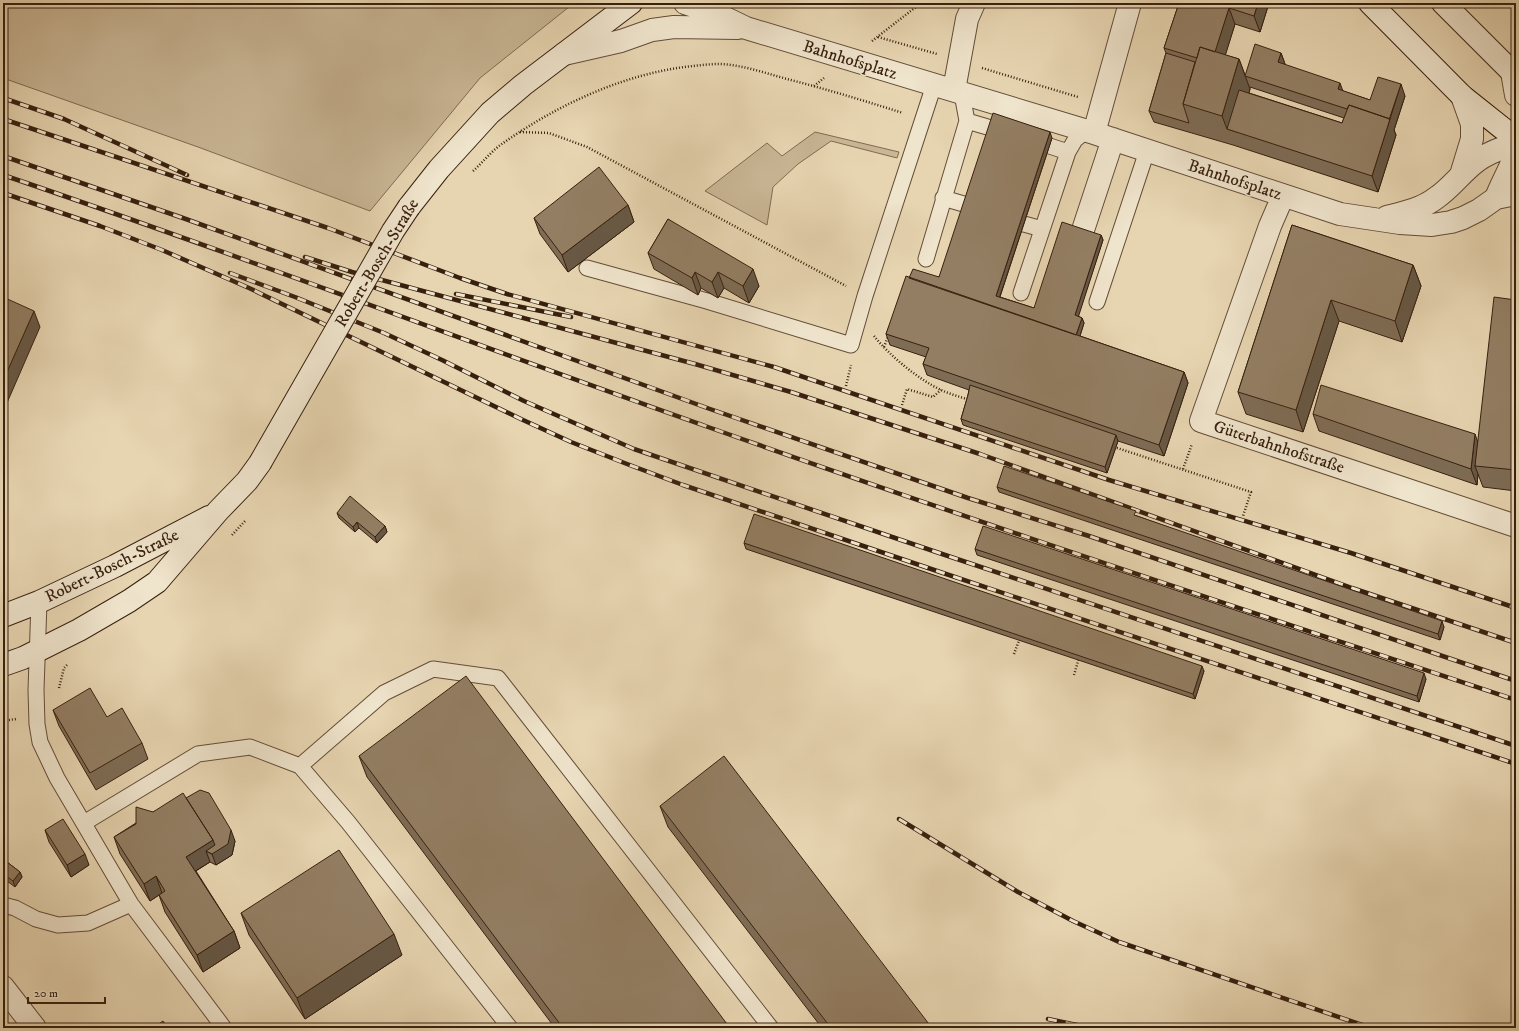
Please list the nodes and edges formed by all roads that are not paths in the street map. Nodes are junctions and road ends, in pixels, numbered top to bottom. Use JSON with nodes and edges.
{"nodes":[{"id":1,"x":631,"y":3,"type":"edge"},
{"id":2,"x":685,"y":3,"type":"edge"},
{"id":3,"x":974,"y":3,"type":"edge"},
{"id":4,"x":1130,"y":3,"type":"edge"},
{"id":5,"x":1370,"y":3,"type":"edge"},
{"id":6,"x":1443,"y":3,"type":"edge"},
{"id":7,"x":746,"y":28,"type":"junction"},
{"id":8,"x":564,"y":54,"type":"junction"},
{"id":9,"x":1514,"y":74,"type":"edge"},
{"id":10,"x":950,"y":90,"type":"junction"},
{"id":11,"x":1516,"y":95,"type":"edge"},
{"id":12,"x":1462,"y":96,"type":"junction"},
{"id":13,"x":967,"y":121,"type":"junction"},
{"id":14,"x":1098,"y":134,"type":"junction"},
{"id":15,"x":1516,"y":139,"type":"edge"},
{"id":16,"x":1516,"y":143,"type":"edge"},
{"id":17,"x":1147,"y":150,"type":"junction"},
{"id":18,"x":1068,"y":152,"type":"junction"},
{"id":19,"x":1516,"y":152,"type":"edge"},
{"id":20,"x":1460,"y":176,"type":"junction"},
{"id":21,"x":1283,"y":196,"type":"junction"},
{"id":22,"x":1506,"y":196,"type":"edge"},
{"id":23,"x":944,"y":198,"type":"junction"},
{"id":24,"x":967,"y":205,"type":"edge"},
{"id":25,"x":1378,"y":219,"type":"junction"},
{"id":26,"x":1024,"y":224,"type":"dead end"},
{"id":27,"x":1042,"y":229,"type":"junction"},
{"id":28,"x":1082,"y":234,"type":"edge"},
{"id":29,"x":926,"y":259,"type":"dead end"},
{"id":30,"x":587,"y":268,"type":"dead end"},
{"id":31,"x":1021,"y":293,"type":"dead end"},
{"id":32,"x":1097,"y":302,"type":"dead end"},
{"id":33,"x":218,"y":511,"type":"junction"},
{"id":34,"x":1516,"y":526,"type":"edge"},
{"id":35,"x":39,"y":602,"type":"junction"},
{"id":36,"x":3,"y":616,"type":"edge"},
{"id":37,"x":36,"y":652,"type":"junction"},
{"id":38,"x":3,"y":665,"type":"edge"},
{"id":39,"x":300,"y":766,"type":"junction"},
{"id":40,"x":84,"y":823,"type":"junction"},
{"id":41,"x":131,"y":904,"type":"junction"},
{"id":42,"x":3,"y":905,"type":"edge"},
{"id":43,"x":3,"y":986,"type":"edge"},
{"id":44,"x":35,"y":1028,"type":"edge"},
{"id":45,"x":224,"y":1028,"type":"edge"},
{"id":46,"x":510,"y":1028,"type":"edge"},
{"id":47,"x":771,"y":1028,"type":"edge"}],
"edges":[{"from":1,"to":8,"type":"street","name":"Robert-Bosch-Straße"},
{"from":2,"to":7,"type":"street"},
{"from":3,"to":10,"type":"street"},
{"from":4,"to":14,"type":"street"},
{"from":5,"to":12,"type":"street"},
{"from":6,"to":9,"type":"street"},
{"from":7,"to":8,"type":"street"},
{"from":7,"to":10,"type":"street","name":"Bahnhofsplatz"},
{"from":8,"to":33,"type":"street","name":"Robert-Bosch-Straße","bridge":true},
{"from":9,"to":11,"type":"street"},
{"from":10,"to":13,"type":"lane"},
{"from":10,"to":14,"type":"street","name":"Bahnhofsplatz"},
{"from":10,"to":30,"type":"lane"},
{"from":12,"to":15,"type":"street"},
{"from":12,"to":20,"type":"street","name":"Bahnhofsplatz"},
{"from":13,"to":18,"type":"lane"},
{"from":13,"to":23,"type":"lane"},
{"from":14,"to":17,"type":"street","name":"Bahnhofsplatz"},
{"from":14,"to":18,"type":"lane"},
{"from":14,"to":28,"type":"street"},
{"from":16,"to":20,"type":"street","name":"Bahnhofsplatz"},
{"from":17,"to":21,"type":"street","name":"Bahnhofsplatz"},
{"from":17,"to":32,"type":"lane"},
{"from":18,"to":27,"type":"lane"},
{"from":19,"to":22,"type":"street","name":"Bahnhofsplatz"},
{"from":20,"to":25,"type":"street","name":"Bahnhofsplatz"},
{"from":21,"to":25,"type":"street","name":"Bahnhofsplatz"},
{"from":21,"to":34,"type":"street","name":"Güterbahnhofstraße"},
{"from":22,"to":25,"type":"street","name":"Bahnhofsplatz"},
{"from":23,"to":24,"type":"lane"},
{"from":23,"to":29,"type":"lane"},
{"from":26,"to":27,"type":"lane"},
{"from":27,"to":31,"type":"lane"},
{"from":33,"to":35,"type":"street","name":"Robert-Bosch-Straße"},
{"from":33,"to":37,"type":"street","name":"Robert-Bosch-Straße"},
{"from":35,"to":36,"type":"street","name":"Robert-Bosch-Straße"},
{"from":35,"to":37,"type":"lane"},
{"from":37,"to":38,"type":"street","name":"Robert-Bosch-Straße"},
{"from":37,"to":40,"type":"lane"},
{"from":39,"to":40,"type":"lane"},
{"from":39,"to":46,"type":"lane"},
{"from":39,"to":47,"type":"lane"},
{"from":40,"to":41,"type":"lane"},
{"from":41,"to":42,"type":"lane"},
{"from":41,"to":45,"type":"lane"},
{"from":43,"to":44,"type":"street"}]}
